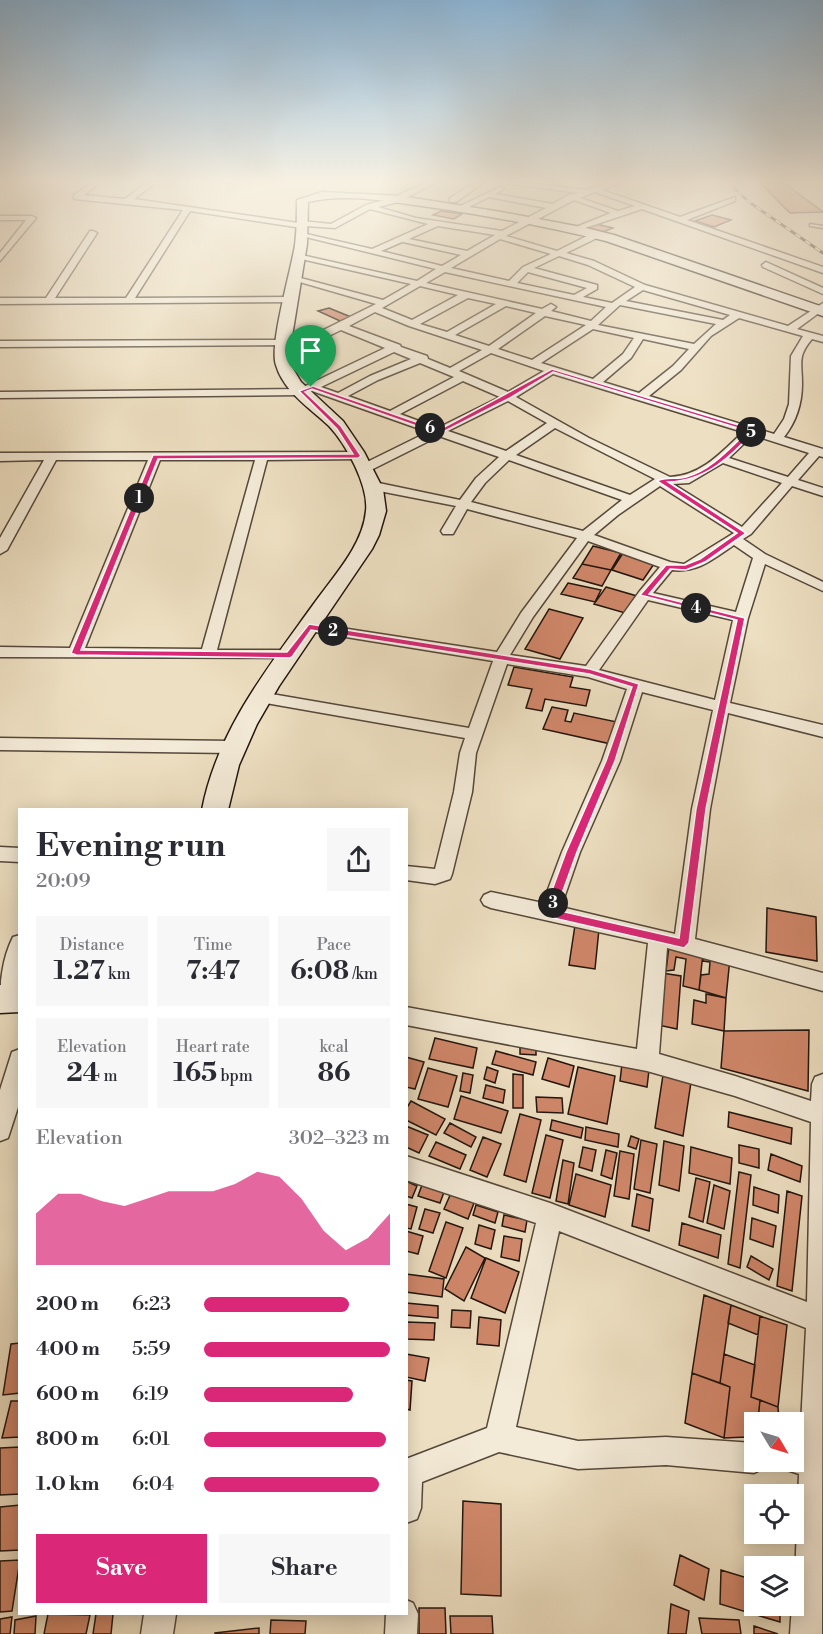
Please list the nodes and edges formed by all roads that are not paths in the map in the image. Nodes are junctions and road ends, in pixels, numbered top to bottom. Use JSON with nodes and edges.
{"nodes":[{"id":1,"x":76,"y":259,"type":"edge"},
{"id":2,"x":155,"y":259,"type":"edge"},
{"id":3,"x":299,"y":259,"type":"edge"},
{"id":4,"x":313,"y":259,"type":"edge"},
{"id":5,"x":405,"y":259,"type":"edge"},
{"id":6,"x":459,"y":259,"type":"edge"},
{"id":7,"x":545,"y":259,"type":"edge"},
{"id":8,"x":579,"y":259,"type":"edge"},
{"id":9,"x":672,"y":259,"type":"edge"},
{"id":10,"x":792,"y":259,"type":"edge"},
{"id":11,"x":591,"y":263,"type":"junction"},
{"id":12,"x":766,"y":265,"type":"dead end"},
{"id":13,"x":444,"y":268,"type":"junction"},
{"id":14,"x":582,"y":268,"type":"dead end"},
{"id":15,"x":526,"y":270,"type":"junction"},
{"id":16,"x":823,"y":270,"type":"edge"},
{"id":17,"x":573,"y":273,"type":"dead end"},
{"id":18,"x":296,"y":278,"type":"junction"},
{"id":19,"x":563,"y":279,"type":"junction"},
{"id":20,"x":511,"y":284,"type":"junction"},
{"id":21,"x":417,"y":285,"type":"junction"},
{"id":22,"x":642,"y":287,"type":"junction"},
{"id":23,"x":823,"y":291,"type":"edge"},
{"id":24,"x":466,"y":295,"type":"junction"},
{"id":25,"x":571,"y":297,"type":"junction"},
{"id":26,"x":129,"y":300,"type":"junction"},
{"id":27,"x":292,"y":300,"type":"junction"},
{"id":28,"x":0,"y":301,"type":"edge"},
{"id":29,"x":49,"y":301,"type":"junction"},
{"id":30,"x":505,"y":303,"type":"junction"},
{"id":31,"x":616,"y":304,"type":"junction"},
{"id":32,"x":378,"y":305,"type":"junction"},
{"id":33,"x":822,"y":310,"type":"edge"},
{"id":34,"x":545,"y":311,"type":"junction"},
{"id":35,"x":738,"y":314,"type":"junction"},
{"id":36,"x":648,"y":316,"type":"junction"},
{"id":37,"x":723,"y":323,"type":"junction"},
{"id":38,"x":412,"y":324,"type":"junction"},
{"id":39,"x":592,"y":325,"type":"junction"},
{"id":40,"x":342,"y":327,"type":"junction"},
{"id":41,"x":789,"y":330,"type":"junction"},
{"id":42,"x":627,"y":333,"type":"junction"},
{"id":43,"x":447,"y":336,"type":"junction"},
{"id":44,"x":640,"y":336,"type":"junction"},
{"id":45,"x":808,"y":336,"type":"junction"},
{"id":46,"x":823,"y":339,"type":"edge"},
{"id":47,"x":0,"y":344,"type":"edge"},
{"id":48,"x":396,"y":347,"type":"junction"},
{"id":49,"x":696,"y":347,"type":"junction"},
{"id":50,"x":283,"y":349,"type":"junction"},
{"id":51,"x":490,"y":350,"type":"junction"},
{"id":52,"x":423,"y":358,"type":"junction"},
{"id":53,"x":533,"y":364,"type":"junction"},
{"id":54,"x":552,"y":370,"type":"junction"},
{"id":55,"x":452,"y":371,"type":"junction"},
{"id":56,"x":464,"y":376,"type":"junction"},
{"id":57,"x":595,"y":383,"type":"junction"},
{"id":58,"x":306,"y":389,"type":"junction"},
{"id":59,"x":0,"y":395,"type":"edge"},
{"id":60,"x":341,"y":396,"type":"junction"},
{"id":61,"x":642,"y":396,"type":"junction"},
{"id":62,"x":508,"y":397,"type":"junction"},
{"id":63,"x":392,"y":414,"type":"junction"},
{"id":64,"x":555,"y":423,"type":"junction"},
{"id":65,"x":752,"y":430,"type":"junction"},
{"id":66,"x":439,"y":432,"type":"junction"},
{"id":67,"x":777,"y":438,"type":"junction"},
{"id":68,"x":821,"y":452,"type":"edge"},
{"id":69,"x":262,"y":456,"type":"junction"},
{"id":70,"x":506,"y":456,"type":"junction"},
{"id":71,"x":0,"y":457,"type":"edge"},
{"id":72,"x":52,"y":457,"type":"junction"},
{"id":73,"x":155,"y":457,"type":"junction"},
{"id":74,"x":721,"y":459,"type":"junction"},
{"id":75,"x":361,"y":462,"type":"junction"},
{"id":76,"x":664,"y":480,"type":"junction"},
{"id":77,"x":790,"y":482,"type":"junction"},
{"id":78,"x":374,"y":486,"type":"junction"},
{"id":79,"x":823,"y":492,"type":"edge"},
{"id":80,"x":630,"y":499,"type":"junction"},
{"id":81,"x":465,"y":503,"type":"junction"},
{"id":82,"x":448,"y":531,"type":"dead end"},
{"id":83,"x":738,"y":536,"type":"junction"},
{"id":84,"x":584,"y":537,"type":"junction"},
{"id":85,"x":0,"y":550,"type":"edge"},
{"id":86,"x":760,"y":557,"type":"junction"},
{"id":87,"x":668,"y":566,"type":"junction"},
{"id":88,"x":822,"y":583,"type":"edge"},
{"id":89,"x":644,"y":595,"type":"junction"},
{"id":90,"x":741,"y":618,"type":"junction"},
{"id":91,"x":309,"y":627,"type":"junction"},
{"id":92,"x":0,"y":652,"type":"edge"},
{"id":93,"x":76,"y":653,"type":"junction"},
{"id":94,"x":208,"y":654,"type":"junction"},
{"id":95,"x":289,"y":655,"type":"junction"},
{"id":96,"x":502,"y":656,"type":"junction"},
{"id":97,"x":590,"y":672,"type":"junction"},
{"id":98,"x":636,"y":686,"type":"junction"},
{"id":99,"x":260,"y":697,"type":"junction"},
{"id":100,"x":721,"y":707,"type":"junction"},
{"id":101,"x":823,"y":731,"type":"edge"},
{"id":102,"x":475,"y":735,"type":"junction"},
{"id":103,"x":0,"y":744,"type":"edge"},
{"id":104,"x":232,"y":747,"type":"junction"},
{"id":105,"x":215,"y":808,"type":"edge"},
{"id":106,"x":0,"y":855,"type":"edge"},
{"id":107,"x":18,"y":855,"type":"edge"},
{"id":108,"x":408,"y":873,"type":"edge"},
{"id":109,"x":491,"y":900,"type":"dead end"},
{"id":110,"x":549,"y":912,"type":"junction"},
{"id":111,"x":658,"y":939,"type":"junction"},
{"id":112,"x":684,"y":943,"type":"junction"},
{"id":113,"x":18,"y":952,"type":"edge"},
{"id":114,"x":823,"y":982,"type":"edge"},
{"id":115,"x":8,"y":999,"type":"edge"},
{"id":116,"x":408,"y":1016,"type":"edge"},
{"id":117,"x":647,"y":1061,"type":"junction"},
{"id":118,"x":18,"y":1066,"type":"edge"},
{"id":119,"x":823,"y":1084,"type":"edge"},
{"id":120,"x":821,"y":1115,"type":"junction"},
{"id":121,"x":0,"y":1130,"type":"edge"},
{"id":122,"x":408,"y":1169,"type":"edge"},
{"id":123,"x":550,"y":1215,"type":"junction"},
{"id":124,"x":819,"y":1320,"type":"junction"},
{"id":125,"x":499,"y":1438,"type":"junction"},
{"id":126,"x":744,"y":1458,"type":"edge"},
{"id":127,"x":810,"y":1459,"type":"edge"},
{"id":128,"x":408,"y":1474,"type":"edge"},
{"id":129,"x":160,"y":1615,"type":"edge"},
{"id":130,"x":402,"y":1615,"type":"edge"},
{"id":131,"x":157,"y":1634,"type":"edge"},
{"id":132,"x":401,"y":1634,"type":"edge"},
{"id":133,"x":806,"y":1634,"type":"edge"}],
"edges":[{"from":1,"to":29,"type":"street"},
{"from":2,"to":26,"type":"street"},
{"from":3,"to":18,"type":"main road"},
{"from":4,"to":21,"type":"street"},
{"from":5,"to":13,"type":"street"},
{"from":6,"to":13,"type":"street"},
{"from":7,"to":15,"type":"street"},
{"from":8,"to":11,"type":"street"},
{"from":9,"to":33,"type":"main road"},
{"from":10,"to":16,"type":"street"},
{"from":11,"to":14,"type":"street"},
{"from":11,"to":22,"type":"street"},
{"from":12,"to":23,"type":"street"},
{"from":13,"to":20,"type":"street"},
{"from":13,"to":21,"type":"street"},
{"from":15,"to":19,"type":"street"},
{"from":15,"to":20,"type":"street"},
{"from":17,"to":19,"type":"street"},
{"from":18,"to":27,"type":"main road"},
{"from":18,"to":32,"type":"street"},
{"from":19,"to":25,"type":"street"},
{"from":20,"to":25,"type":"street"},
{"from":21,"to":24,"type":"street"},
{"from":21,"to":32,"type":"street"},
{"from":22,"to":31,"type":"street"},
{"from":22,"to":35,"type":"street"},
{"from":24,"to":30,"type":"street"},
{"from":24,"to":38,"type":"street"},
{"from":25,"to":31,"type":"street"},
{"from":25,"to":34,"type":"street"},
{"from":26,"to":27,"type":"street"},
{"from":26,"to":29,"type":"street"},
{"from":27,"to":50,"type":"main road"},
{"from":28,"to":29,"type":"street"},
{"from":30,"to":34,"type":"street"},
{"from":30,"to":43,"type":"street"},
{"from":31,"to":36,"type":"street"},
{"from":31,"to":39,"type":"street"},
{"from":32,"to":38,"type":"street"},
{"from":32,"to":40,"type":"street"},
{"from":33,"to":41,"type":"street"},
{"from":34,"to":39,"type":"street"},
{"from":34,"to":51,"type":"street"},
{"from":35,"to":37,"type":"street"},
{"from":35,"to":41,"type":"street"},
{"from":36,"to":37,"type":"street"},
{"from":36,"to":42,"type":"street"},
{"from":37,"to":49,"type":"street"},
{"from":38,"to":43,"type":"street"},
{"from":39,"to":42,"type":"street"},
{"from":39,"to":53,"type":"street"},
{"from":40,"to":48,"type":"street"},
{"from":40,"to":50,"type":"street"},
{"from":41,"to":45,"type":"street"},
{"from":42,"to":44,"type":"street"},
{"from":43,"to":51,"type":"street"},
{"from":44,"to":49,"type":"street"},
{"from":44,"to":57,"type":"street"},
{"from":45,"to":46,"type":"street"},
{"from":45,"to":67,"type":"street"},
{"from":47,"to":50,"type":"street"},
{"from":48,"to":52,"type":"street"},
{"from":48,"to":58,"type":"street"},
{"from":49,"to":61,"type":"street"},
{"from":50,"to":58,"type":"main road"},
{"from":51,"to":53,"type":"street"},
{"from":51,"to":55,"type":"street"},
{"from":52,"to":55,"type":"street"},
{"from":52,"to":60,"type":"street"},
{"from":53,"to":54,"type":"street"},
{"from":54,"to":57,"type":"street"},
{"from":54,"to":62,"type":"street"},
{"from":55,"to":56,"type":"street"},
{"from":56,"to":62,"type":"street"},
{"from":56,"to":63,"type":"street"},
{"from":57,"to":61,"type":"street"},
{"from":58,"to":59,"type":"street"},
{"from":58,"to":60,"type":"street"},
{"from":58,"to":75,"type":"main road"},
{"from":60,"to":63,"type":"street"},
{"from":61,"to":65,"type":"street"},
{"from":62,"to":64,"type":"street"},
{"from":62,"to":66,"type":"street"},
{"from":63,"to":66,"type":"street"},
{"from":64,"to":70,"type":"street"},
{"from":64,"to":76,"type":"street"},
{"from":65,"to":67,"type":"street"},
{"from":65,"to":74,"type":"street"},
{"from":66,"to":70,"type":"street"},
{"from":66,"to":75,"type":"street"},
{"from":67,"to":68,"type":"street"},
{"from":68,"to":77,"type":"street"},
{"from":69,"to":73,"type":"street"},
{"from":69,"to":75,"type":"street"},
{"from":69,"to":94,"type":"street"},
{"from":70,"to":80,"type":"street"},
{"from":70,"to":81,"type":"street"},
{"from":71,"to":72,"type":"street"},
{"from":72,"to":73,"type":"street"},
{"from":72,"to":85,"type":"street"},
{"from":73,"to":93,"type":"street"},
{"from":74,"to":76,"type":"street"},
{"from":74,"to":77,"type":"street"},
{"from":75,"to":78,"type":"main road"},
{"from":76,"to":80,"type":"street"},
{"from":76,"to":83,"type":"street"},
{"from":77,"to":79,"type":"street"},
{"from":77,"to":83,"type":"street"},
{"from":78,"to":81,"type":"street"},
{"from":78,"to":91,"type":"main road"},
{"from":80,"to":84,"type":"street"},
{"from":81,"to":82,"type":"street"},
{"from":81,"to":84,"type":"street"},
{"from":83,"to":86,"type":"street"},
{"from":83,"to":87,"type":"street"},
{"from":84,"to":87,"type":"street"},
{"from":84,"to":96,"type":"street"},
{"from":86,"to":88,"type":"street"},
{"from":86,"to":90,"type":"street"},
{"from":87,"to":89,"type":"street"},
{"from":89,"to":90,"type":"street"},
{"from":89,"to":97,"type":"street"},
{"from":90,"to":100,"type":"street"},
{"from":91,"to":95,"type":"main road"},
{"from":91,"to":96,"type":"street"},
{"from":92,"to":93,"type":"street"},
{"from":93,"to":94,"type":"street"},
{"from":94,"to":95,"type":"street"},
{"from":95,"to":99,"type":"main road"},
{"from":96,"to":97,"type":"street"},
{"from":96,"to":102,"type":"street"},
{"from":97,"to":98,"type":"street"},
{"from":98,"to":100,"type":"street"},
{"from":98,"to":110,"type":"street"},
{"from":99,"to":102,"type":"street"},
{"from":99,"to":104,"type":"main road"},
{"from":100,"to":101,"type":"street"},
{"from":100,"to":112,"type":"street"},
{"from":102,"to":108,"type":"street"},
{"from":103,"to":104,"type":"street"},
{"from":104,"to":105,"type":"main road"},
{"from":106,"to":107,"type":"street"},
{"from":109,"to":110,"type":"street"},
{"from":110,"to":111,"type":"street"},
{"from":111,"to":112,"type":"street"},
{"from":111,"to":117,"type":"street"},
{"from":112,"to":114,"type":"street"},
{"from":113,"to":115,"type":"street"},
{"from":116,"to":117,"type":"street"},
{"from":117,"to":120,"type":"street"},
{"from":118,"to":121,"type":"street"},
{"from":119,"to":120,"type":"street"},
{"from":120,"to":124,"type":"street"},
{"from":122,"to":123,"type":"street"},
{"from":123,"to":124,"type":"street"},
{"from":123,"to":125,"type":"street"},
{"from":124,"to":127,"type":"street"},
{"from":125,"to":126,"type":"street"},
{"from":125,"to":128,"type":"street"},
{"from":127,"to":133,"type":"street"},
{"from":129,"to":131,"type":"street"},
{"from":130,"to":132,"type":"street"}]}
